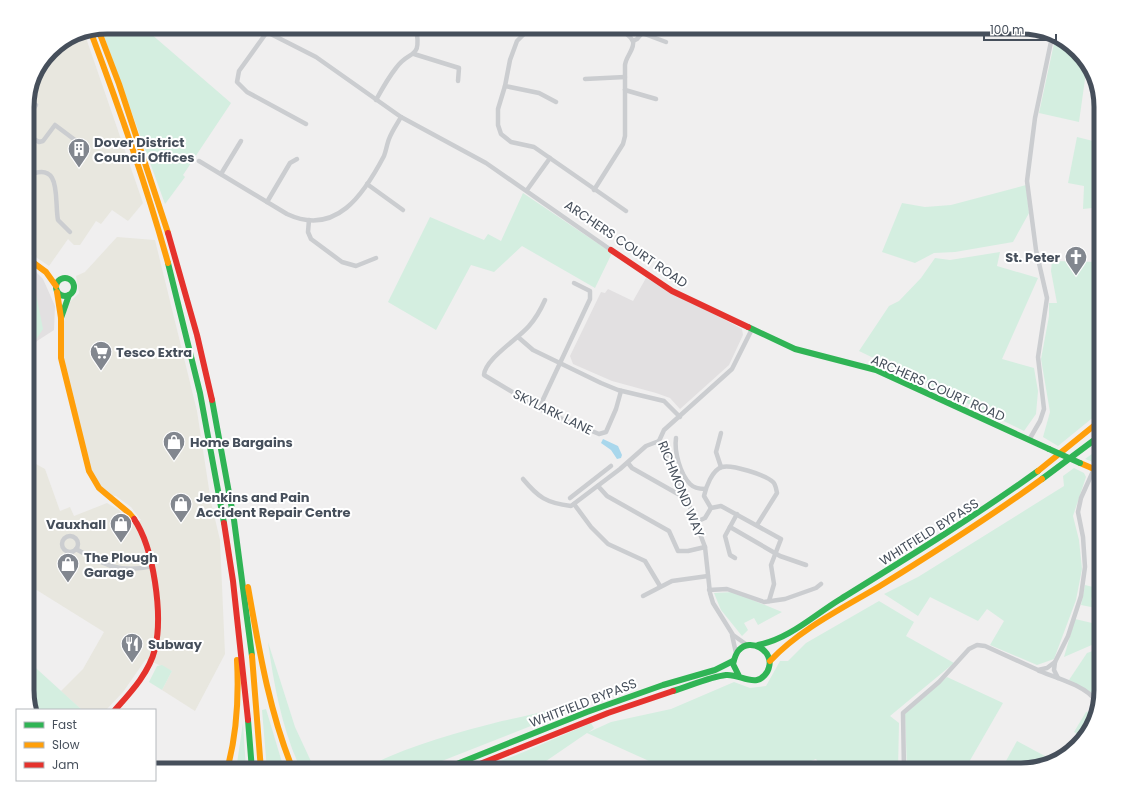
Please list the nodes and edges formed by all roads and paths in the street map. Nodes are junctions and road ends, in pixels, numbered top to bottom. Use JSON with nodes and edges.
{"nodes":[{"id":1,"x":100,"y":34,"type":"edge"},
{"id":2,"x":266,"y":34,"type":"edge"},
{"id":3,"x":271,"y":34,"type":"edge"},
{"id":4,"x":417,"y":34,"type":"edge"},
{"id":5,"x":524,"y":34,"type":"edge"},
{"id":6,"x":626,"y":34,"type":"edge"},
{"id":7,"x":641,"y":34,"type":"edge"},
{"id":8,"x":645,"y":34,"type":"edge"},
{"id":9,"x":92,"y":35,"type":"edge"},
{"id":10,"x":633,"y":41,"type":"junction"},
{"id":11,"x":1051,"y":41,"type":"edge"},
{"id":12,"x":666,"y":42,"type":"dead end"},
{"id":13,"x":414,"y":54,"type":"junction"},
{"id":14,"x":625,"y":77,"type":"junction"},
{"id":15,"x":585,"y":79,"type":"dead end"},
{"id":16,"x":458,"y":81,"type":"dead end"},
{"id":17,"x":505,"y":86,"type":"junction"},
{"id":18,"x":625,"y":90,"type":"junction"},
{"id":19,"x":656,"y":99,"type":"dead end"},
{"id":20,"x":376,"y":100,"type":"junction"},
{"id":21,"x":556,"y":102,"type":"dead end"},
{"id":22,"x":36,"y":105,"type":"dead end"},
{"id":23,"x":34,"y":108,"type":"edge"},
{"id":24,"x":401,"y":117,"type":"junction"},
{"id":25,"x":306,"y":124,"type":"dead end"},
{"id":26,"x":34,"y":139,"type":"edge"},
{"id":27,"x":241,"y":141,"type":"dead end"},
{"id":28,"x":83,"y":146,"type":"dead end"},
{"id":29,"x":550,"y":158,"type":"junction"},
{"id":30,"x":297,"y":159,"type":"dead end"},
{"id":31,"x":199,"y":161,"type":"dead end"},
{"id":32,"x":34,"y":174,"type":"edge"},
{"id":33,"x":221,"y":174,"type":"junction"},
{"id":34,"x":366,"y":184,"type":"junction"},
{"id":35,"x":527,"y":190,"type":"junction"},
{"id":36,"x":594,"y":190,"type":"junction"},
{"id":37,"x":267,"y":202,"type":"junction"},
{"id":38,"x":403,"y":210,"type":"dead end"},
{"id":39,"x":626,"y":211,"type":"dead end"},
{"id":40,"x":309,"y":220,"type":"junction"},
{"id":41,"x":70,"y":232,"type":"dead end"},
{"id":42,"x":611,"y":250,"type":"joint"},
{"id":43,"x":376,"y":258,"type":"dead end"},
{"id":44,"x":34,"y":263,"type":"edge"},
{"id":45,"x":46,"y":272,"type":"junction"},
{"id":46,"x":62,"y":279,"type":"junction"},
{"id":47,"x":574,"y":283,"type":"dead end"},
{"id":48,"x":56,"y":289,"type":"junction"},
{"id":49,"x":69,"y":295,"type":"junction"},
{"id":50,"x":545,"y":300,"type":"dead end"},
{"id":51,"x":61,"y":318,"type":"junction"},
{"id":52,"x":752,"y":329,"type":"junction"},
{"id":53,"x":518,"y":337,"type":"junction"},
{"id":54,"x":561,"y":363,"type":"junction"},
{"id":55,"x":621,"y":390,"type":"junction"},
{"id":56,"x":539,"y":408,"type":"junction"},
{"id":57,"x":680,"y":416,"type":"junction"},
{"id":58,"x":1094,"y":426,"type":"edge"},
{"id":59,"x":721,"y":433,"type":"dead end"},
{"id":60,"x":676,"y":438,"type":"dead end"},
{"id":61,"x":1030,"y":440,"type":"junction"},
{"id":62,"x":1094,"y":440,"type":"edge"},
{"id":63,"x":659,"y":441,"type":"junction"},
{"id":64,"x":628,"y":463,"type":"junction"},
{"id":65,"x":611,"y":466,"type":"dead end"},
{"id":66,"x":721,"y":467,"type":"junction"},
{"id":67,"x":1094,"y":469,"type":"joint"},
{"id":68,"x":604,"y":472,"type":"junction"},
{"id":69,"x":609,"y":478,"type":"junction"},
{"id":70,"x":523,"y":479,"type":"dead end"},
{"id":71,"x":598,"y":486,"type":"junction"},
{"id":72,"x":580,"y":490,"type":"junction"},
{"id":73,"x":705,"y":490,"type":"junction"},
{"id":74,"x":684,"y":492,"type":"junction"},
{"id":75,"x":584,"y":496,"type":"junction"},
{"id":76,"x":570,"y":498,"type":"dead end"},
{"id":77,"x":572,"y":505,"type":"junction"},
{"id":78,"x":711,"y":508,"type":"junction"},
{"id":79,"x":737,"y":514,"type":"junction"},
{"id":80,"x":696,"y":522,"type":"junction"},
{"id":81,"x":757,"y":525,"type":"junction"},
{"id":82,"x":730,"y":527,"type":"junction"},
{"id":83,"x":235,"y":532,"type":"junction"},
{"id":84,"x":705,"y":547,"type":"junction"},
{"id":85,"x":76,"y":549,"type":"dead end"},
{"id":86,"x":775,"y":553,"type":"junction"},
{"id":87,"x":735,"y":558,"type":"dead end"},
{"id":88,"x":806,"y":565,"type":"dead end"},
{"id":89,"x":152,"y":566,"type":"junction"},
{"id":90,"x":708,"y":576,"type":"junction"},
{"id":91,"x":821,"y":584,"type":"dead end"},
{"id":92,"x":660,"y":586,"type":"junction"},
{"id":93,"x":709,"y":590,"type":"junction"},
{"id":94,"x":234,"y":591,"type":"junction"},
{"id":95,"x":643,"y":596,"type":"dead end"},
{"id":96,"x":769,"y":601,"type":"junction"},
{"id":97,"x":730,"y":632,"type":"junction"},
{"id":98,"x":747,"y":645,"type":"junction"},
{"id":99,"x":758,"y":646,"type":"junction"},
{"id":100,"x":736,"y":653,"type":"junction"},
{"id":101,"x":733,"y":661,"type":"junction"},
{"id":102,"x":770,"y":661,"type":"junction"},
{"id":103,"x":1056,"y":662,"type":"junction"},
{"id":104,"x":1038,"y":670,"type":"junction"},
{"id":105,"x":739,"y":676,"type":"junction"},
{"id":106,"x":1058,"y":678,"type":"junction"},
{"id":107,"x":1094,"y":697,"type":"edge"},
{"id":108,"x":116,"y":709,"type":"edge"},
{"id":109,"x":229,"y":763,"type":"edge"},
{"id":110,"x":251,"y":763,"type":"edge"},
{"id":111,"x":260,"y":763,"type":"edge"},
{"id":112,"x":290,"y":763,"type":"edge"},
{"id":113,"x":460,"y":763,"type":"edge"},
{"id":114,"x":483,"y":763,"type":"edge"},
{"id":115,"x":904,"y":763,"type":"edge"}],
"edges":[{"from":1,"to":83,"type":"main road"},
{"from":2,"to":25,"type":"street"},
{"from":3,"to":20,"type":"street","name":"ARCHERS COURT ROAD"},
{"from":4,"to":13,"type":"street"},
{"from":5,"to":17,"type":"street"},
{"from":6,"to":10,"type":"street"},
{"from":7,"to":10,"type":"street"},
{"from":8,"to":12,"type":"street"},
{"from":9,"to":94,"type":"main road"},
{"from":10,"to":14,"type":"street"},
{"from":11,"to":61,"type":"street"},
{"from":13,"to":16,"type":"street"},
{"from":13,"to":20,"type":"street"},
{"from":14,"to":15,"type":"street"},
{"from":14,"to":18,"type":"street"},
{"from":17,"to":21,"type":"street"},
{"from":17,"to":29,"type":"street"},
{"from":18,"to":19,"type":"street"},
{"from":18,"to":36,"type":"street"},
{"from":20,"to":24,"type":"street","name":"ARCHERS COURT ROAD"},
{"from":22,"to":23,"type":"street"},
{"from":24,"to":34,"type":"street"},
{"from":24,"to":35,"type":"street","name":"ARCHERS COURT ROAD"},
{"from":26,"to":28,"type":"street"},
{"from":27,"to":33,"type":"street"},
{"from":29,"to":35,"type":"street"},
{"from":29,"to":36,"type":"street"},
{"from":30,"to":37,"type":"street"},
{"from":31,"to":33,"type":"street"},
{"from":32,"to":41,"type":"street"},
{"from":33,"to":37,"type":"street"},
{"from":34,"to":38,"type":"street"},
{"from":34,"to":40,"type":"street"},
{"from":35,"to":42,"type":"street","name":"ARCHERS COURT ROAD"},
{"from":36,"to":39,"type":"street"},
{"from":37,"to":40,"type":"street"},
{"from":40,"to":43,"type":"street"},
{"from":42,"to":52,"type":"main road","name":"ARCHERS COURT ROAD"},
{"from":44,"to":45,"type":"main road"},
{"from":45,"to":46,"type":"main road"},
{"from":45,"to":48,"type":"main road"},
{"from":46,"to":48,"type":"main road"},
{"from":46,"to":49,"type":"main road"},
{"from":47,"to":54,"type":"street"},
{"from":48,"to":49,"type":"main road"},
{"from":48,"to":51,"type":"main road"},
{"from":49,"to":51,"type":"main road"},
{"from":50,"to":53,"type":"street"},
{"from":51,"to":89,"type":"main road"},
{"from":52,"to":57,"type":"street","name":"RICHMOND WAY"},
{"from":52,"to":61,"type":"main road","name":"ARCHERS COURT ROAD"},
{"from":53,"to":54,"type":"street"},
{"from":53,"to":56,"type":"street","name":"SKYLARK LANE"},
{"from":54,"to":55,"type":"street"},
{"from":54,"to":56,"type":"street"},
{"from":55,"to":56,"type":"street","name":"SKYLARK LANE"},
{"from":55,"to":57,"type":"street"},
{"from":57,"to":63,"type":"street","name":"RICHMOND WAY"},
{"from":58,"to":99,"type":"main road","name":"WHITFIELD BYPASS"},
{"from":59,"to":66,"type":"street"},
{"from":60,"to":73,"type":"street"},
{"from":61,"to":67,"type":"main road","name":"ARCHERS COURT ROAD","bridge":true},
{"from":62,"to":102,"type":"main road","name":"WHITFIELD BYPASS"},
{"from":63,"to":64,"type":"street"},
{"from":63,"to":74,"type":"street","name":"RICHMOND WAY"},
{"from":64,"to":69,"type":"street"},
{"from":64,"to":74,"type":"street"},
{"from":65,"to":68,"type":"street"},
{"from":66,"to":73,"type":"street"},
{"from":66,"to":81,"type":"street"},
{"from":67,"to":103,"type":"street"},
{"from":68,"to":69,"type":"street"},
{"from":68,"to":72,"type":"street"},
{"from":69,"to":71,"type":"street"},
{"from":70,"to":77,"type":"street"},
{"from":71,"to":75,"type":"street"},
{"from":71,"to":84,"type":"street"},
{"from":72,"to":75,"type":"street"},
{"from":72,"to":76,"type":"street"},
{"from":73,"to":78,"type":"street"},
{"from":74,"to":80,"type":"street","name":"RICHMOND WAY"},
{"from":75,"to":77,"type":"street"},
{"from":77,"to":92,"type":"street"},
{"from":78,"to":79,"type":"street"},
{"from":78,"to":80,"type":"street"},
{"from":79,"to":81,"type":"street"},
{"from":79,"to":82,"type":"street"},
{"from":80,"to":84,"type":"street","name":"RICHMOND WAY"},
{"from":81,"to":86,"type":"street"},
{"from":82,"to":86,"type":"street"},
{"from":82,"to":87,"type":"street"},
{"from":83,"to":111,"type":"main road"},
{"from":83,"to":112,"type":"main road"},
{"from":84,"to":90,"type":"street","name":"RICHMOND WAY"},
{"from":85,"to":89,"type":"street"},
{"from":86,"to":88,"type":"street"},
{"from":86,"to":96,"type":"street"},
{"from":89,"to":108,"type":"main road"},
{"from":90,"to":92,"type":"street"},
{"from":90,"to":93,"type":"street","name":"RICHMOND WAY"},
{"from":91,"to":96,"type":"street"},
{"from":92,"to":95,"type":"street"},
{"from":93,"to":96,"type":"street"},
{"from":93,"to":97,"type":"street","name":"RICHMOND WAY"},
{"from":94,"to":109,"type":"main road"},
{"from":94,"to":110,"type":"main road"},
{"from":97,"to":98,"type":"street","name":"RICHMOND WAY"},
{"from":97,"to":100,"type":"street","name":"RICHMOND WAY"},
{"from":98,"to":99,"type":"main road"},
{"from":98,"to":100,"type":"main road"},
{"from":99,"to":102,"type":"main road"},
{"from":100,"to":101,"type":"main road"},
{"from":101,"to":105,"type":"main road"},
{"from":101,"to":113,"type":"main road","name":"WHITFIELD BYPASS"},
{"from":102,"to":105,"type":"main road"},
{"from":103,"to":104,"type":"street"},
{"from":103,"to":106,"type":"street"},
{"from":104,"to":106,"type":"street"},
{"from":104,"to":115,"type":"street"},
{"from":105,"to":114,"type":"main road","name":"WHITFIELD BYPASS"},
{"from":106,"to":107,"type":"street"}]}
